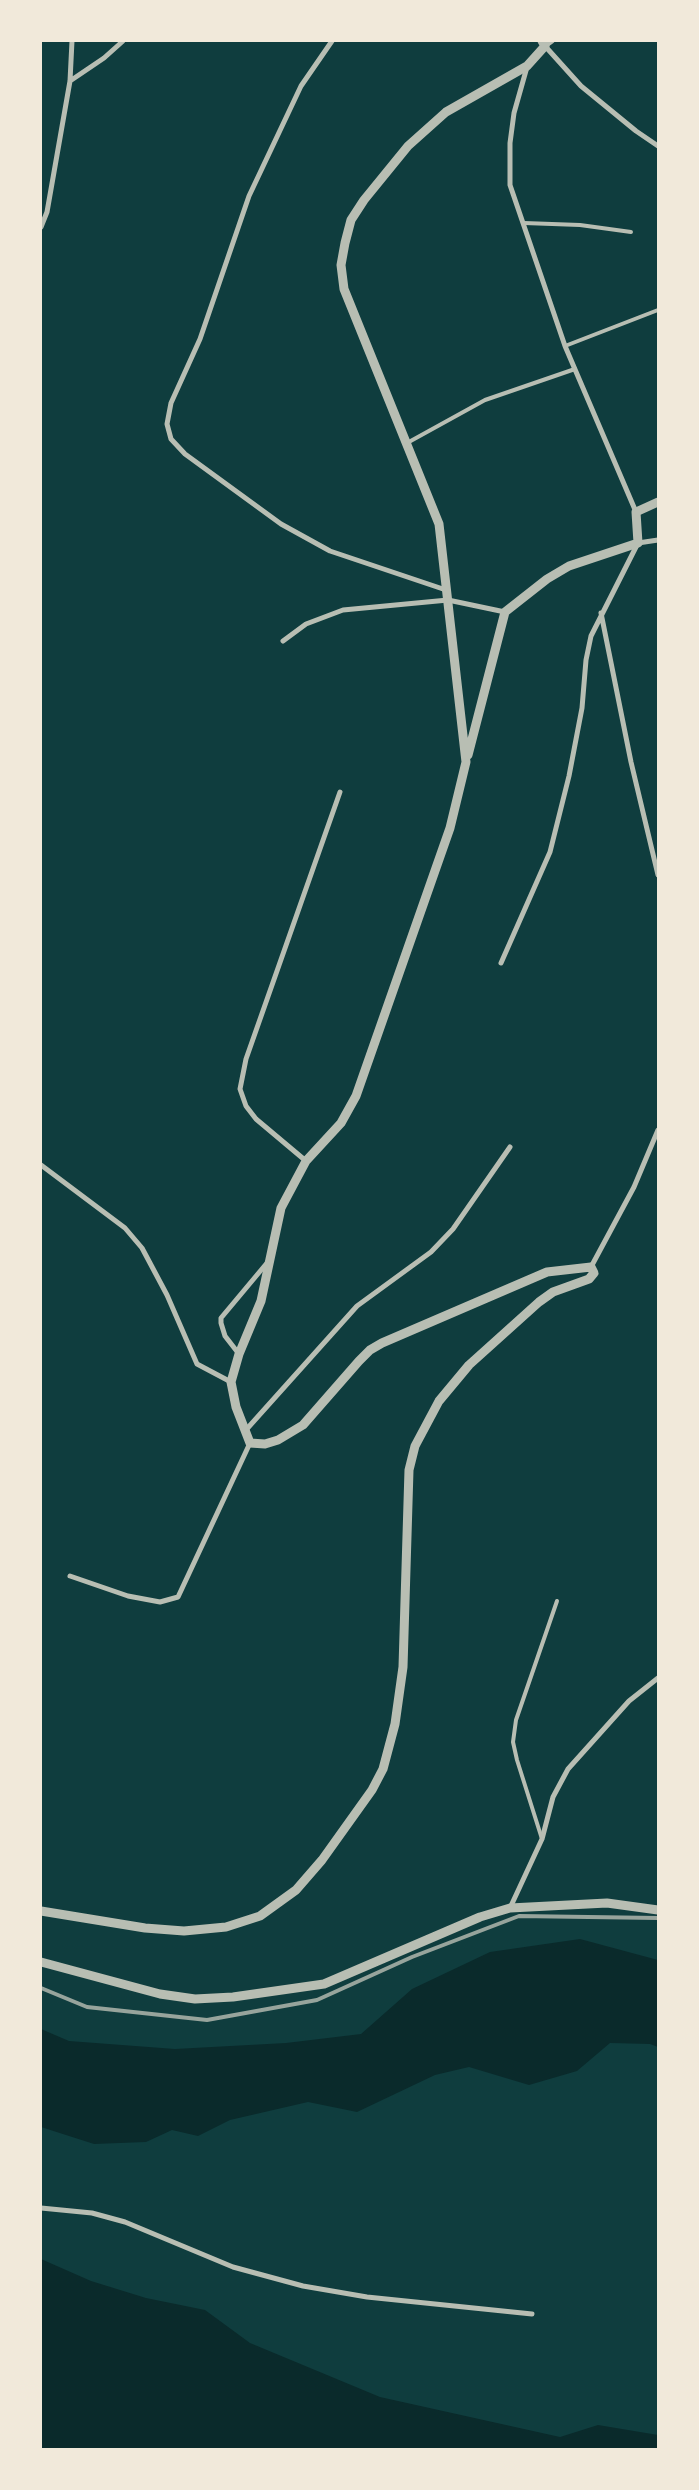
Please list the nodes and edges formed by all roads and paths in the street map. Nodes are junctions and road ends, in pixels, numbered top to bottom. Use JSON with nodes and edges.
{"nodes":[{"id":1,"x":72,"y":41,"type":"edge"},
{"id":2,"x":123,"y":41,"type":"edge"},
{"id":3,"x":332,"y":41,"type":"edge"},
{"id":4,"x":547,"y":43,"type":"edge"},
{"id":5,"x":527,"y":66,"type":"junction"},
{"id":6,"x":70,"y":81,"type":"junction"},
{"id":7,"x":658,"y":146,"type":"edge"},
{"id":8,"x":524,"y":223,"type":"junction"},
{"id":9,"x":41,"y":227,"type":"edge"},
{"id":10,"x":631,"y":232,"type":"dead end"},
{"id":11,"x":658,"y":310,"type":"edge"},
{"id":12,"x":565,"y":346,"type":"junction"},
{"id":13,"x":575,"y":369,"type":"junction"},
{"id":14,"x":407,"y":443,"type":"junction"},
{"id":15,"x":658,"y":502,"type":"edge"},
{"id":16,"x":636,"y":512,"type":"junction"},
{"id":17,"x":658,"y":540,"type":"edge"},
{"id":18,"x":638,"y":543,"type":"junction"},
{"id":19,"x":446,"y":590,"type":"junction"},
{"id":20,"x":448,"y":600,"type":"junction"},
{"id":21,"x":505,"y":612,"type":"junction"},
{"id":22,"x":601,"y":613,"type":"junction"},
{"id":23,"x":283,"y":641,"type":"dead end"},
{"id":24,"x":466,"y":762,"type":"junction"},
{"id":25,"x":340,"y":792,"type":"dead end"},
{"id":26,"x":658,"y":875,"type":"edge"},
{"id":27,"x":501,"y":963,"type":"dead end"},
{"id":28,"x":658,"y":1130,"type":"edge"},
{"id":29,"x":510,"y":1147,"type":"dead end"},
{"id":30,"x":306,"y":1161,"type":"junction"},
{"id":31,"x":41,"y":1165,"type":"edge"},
{"id":32,"x":269,"y":1260,"type":"junction"},
{"id":33,"x":591,"y":1267,"type":"junction"},
{"id":34,"x":238,"y":1354,"type":"junction"},
{"id":35,"x":231,"y":1382,"type":"junction"},
{"id":36,"x":244,"y":1431,"type":"junction"},
{"id":37,"x":250,"y":1442,"type":"junction"},
{"id":38,"x":70,"y":1576,"type":"dead end"},
{"id":39,"x":557,"y":1601,"type":"dead end"},
{"id":40,"x":658,"y":1678,"type":"edge"},
{"id":41,"x":542,"y":1839,"type":"junction"},
{"id":42,"x":510,"y":1908,"type":"junction"},
{"id":43,"x":658,"y":1910,"type":"edge"},
{"id":44,"x":41,"y":1911,"type":"edge"},
{"id":45,"x":41,"y":1962,"type":"edge"},
{"id":46,"x":41,"y":2208,"type":"edge"},
{"id":47,"x":532,"y":2314,"type":"dead end"}],
"edges":[{"from":1,"to":6,"type":"street"},
{"from":2,"to":6,"type":"street"},
{"from":3,"to":19,"type":"street"},
{"from":4,"to":5,"type":"street"},
{"from":4,"to":7,"type":"street"},
{"from":5,"to":8,"type":"street"},
{"from":5,"to":14,"type":"street"},
{"from":6,"to":9,"type":"street"},
{"from":8,"to":10,"type":"lane"},
{"from":8,"to":12,"type":"street"},
{"from":11,"to":12,"type":"lane"},
{"from":12,"to":13,"type":"street"},
{"from":13,"to":14,"type":"lane"},
{"from":13,"to":16,"type":"street"},
{"from":14,"to":19,"type":"street"},
{"from":15,"to":16,"type":"street"},
{"from":16,"to":18,"type":"street"},
{"from":17,"to":18,"type":"street"},
{"from":18,"to":21,"type":"street"},
{"from":18,"to":22,"type":"street"},
{"from":19,"to":20,"type":"street"},
{"from":20,"to":21,"type":"street"},
{"from":20,"to":23,"type":"street"},
{"from":20,"to":24,"type":"street"},
{"from":21,"to":24,"type":"street"},
{"from":22,"to":26,"type":"street"},
{"from":22,"to":27,"type":"street"},
{"from":24,"to":30,"type":"street"},
{"from":25,"to":30,"type":"street"},
{"from":28,"to":33,"type":"street"},
{"from":29,"to":36,"type":"street"},
{"from":30,"to":32,"type":"street"},
{"from":31,"to":35,"type":"street"},
{"from":32,"to":34,"type":"street"},
{"from":32,"to":34,"type":"street"},
{"from":33,"to":37,"type":"street"},
{"from":33,"to":44,"type":"street"},
{"from":34,"to":35,"type":"street"},
{"from":35,"to":36,"type":"street"},
{"from":36,"to":37,"type":"street"},
{"from":37,"to":38,"type":"street"},
{"from":39,"to":41,"type":"lane"},
{"from":40,"to":41,"type":"street"},
{"from":41,"to":42,"type":"street"},
{"from":42,"to":43,"type":"street"},
{"from":42,"to":45,"type":"street"},
{"from":46,"to":47,"type":"street"}]}
